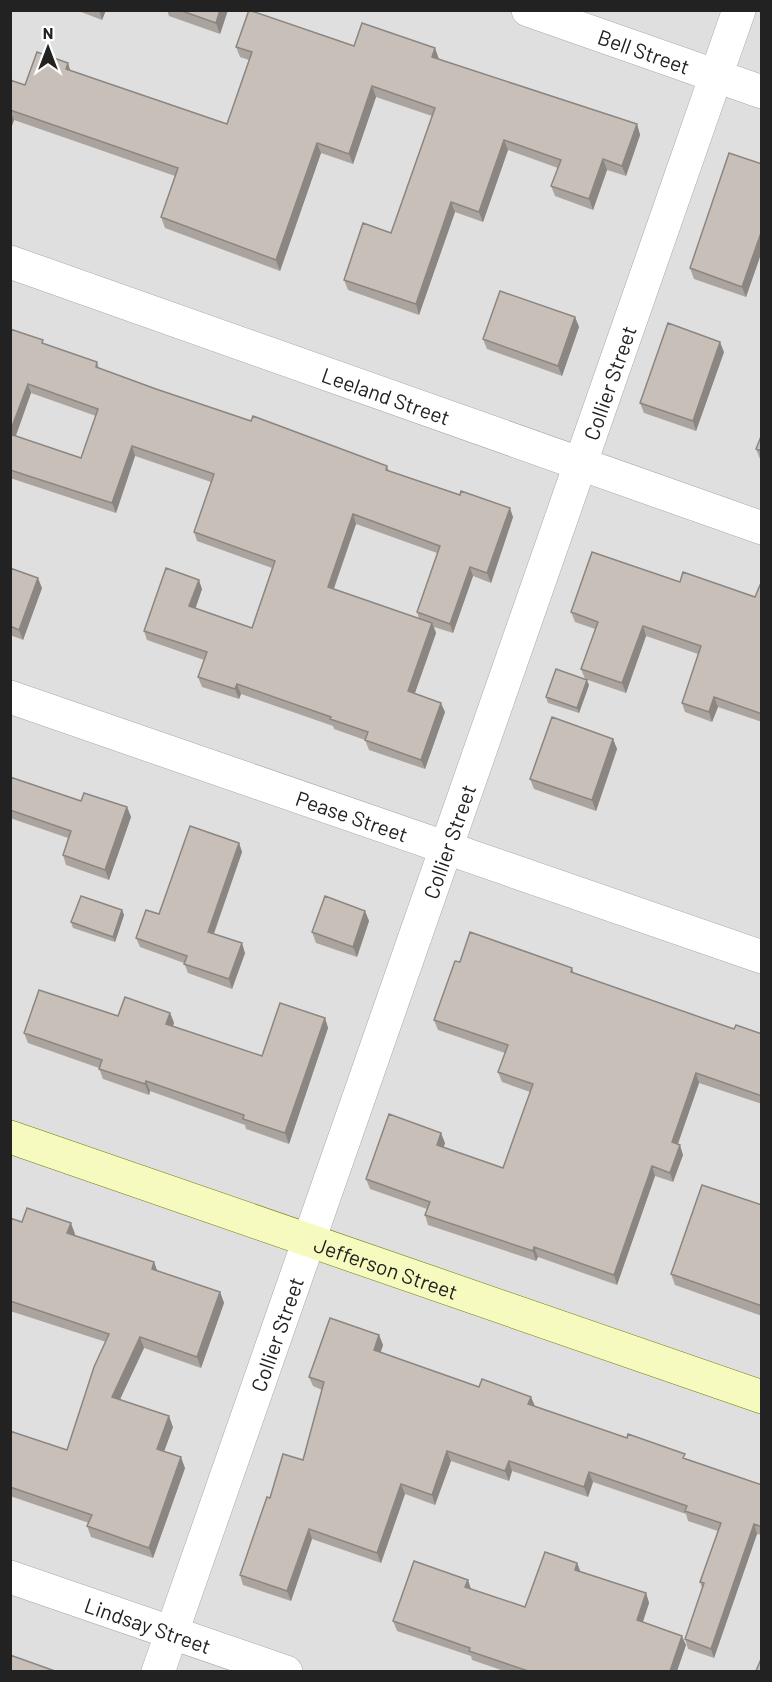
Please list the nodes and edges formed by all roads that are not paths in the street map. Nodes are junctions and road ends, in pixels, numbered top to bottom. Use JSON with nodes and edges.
{"nodes":[{"id":1,"x":528,"y":10,"type":"edge"},
{"id":2,"x":739,"y":10,"type":"edge"},
{"id":3,"x":716,"y":76,"type":"junction"},
{"id":4,"x":762,"y":92,"type":"edge"},
{"id":5,"x":10,"y":262,"type":"edge"},
{"id":6,"x":580,"y":465,"type":"junction"},
{"id":7,"x":762,"y":528,"type":"edge"},
{"id":8,"x":10,"y":697,"type":"edge"},
{"id":9,"x":446,"y":847,"type":"junction"},
{"id":10,"x":762,"y":957,"type":"edge"},
{"id":11,"x":10,"y":1137,"type":"edge"},
{"id":12,"x":309,"y":1240,"type":"junction"},
{"id":13,"x":762,"y":1397,"type":"edge"},
{"id":14,"x":10,"y":1577,"type":"edge"},
{"id":15,"x":172,"y":1633,"type":"junction"},
{"id":16,"x":158,"y":1671,"type":"edge"},
{"id":17,"x":286,"y":1671,"type":"edge"}],
"edges":[{"from":1,"to":3,"type":"street","name":"Bell Street"},
{"from":2,"to":3,"type":"street","name":"Collier Street"},
{"from":3,"to":4,"type":"street","name":"Bell Street"},
{"from":3,"to":6,"type":"street","name":"Collier Street"},
{"from":5,"to":6,"type":"street","name":"Leeland Street"},
{"from":6,"to":7,"type":"street","name":"Leeland Street"},
{"from":6,"to":9,"type":"street","name":"Collier Street"},
{"from":8,"to":9,"type":"street","name":"Pease Street"},
{"from":9,"to":10,"type":"street","name":"Pease Street"},
{"from":9,"to":12,"type":"street","name":"Collier Street"},
{"from":11,"to":12,"type":"street","name":"Jefferson Street"},
{"from":12,"to":13,"type":"street","name":"Jefferson Street"},
{"from":12,"to":15,"type":"street","name":"Collier Street"},
{"from":14,"to":15,"type":"street","name":"Lindsay Street"},
{"from":15,"to":16,"type":"street","name":"Collier Street"},
{"from":15,"to":17,"type":"street","name":"Lindsay Street"}]}
